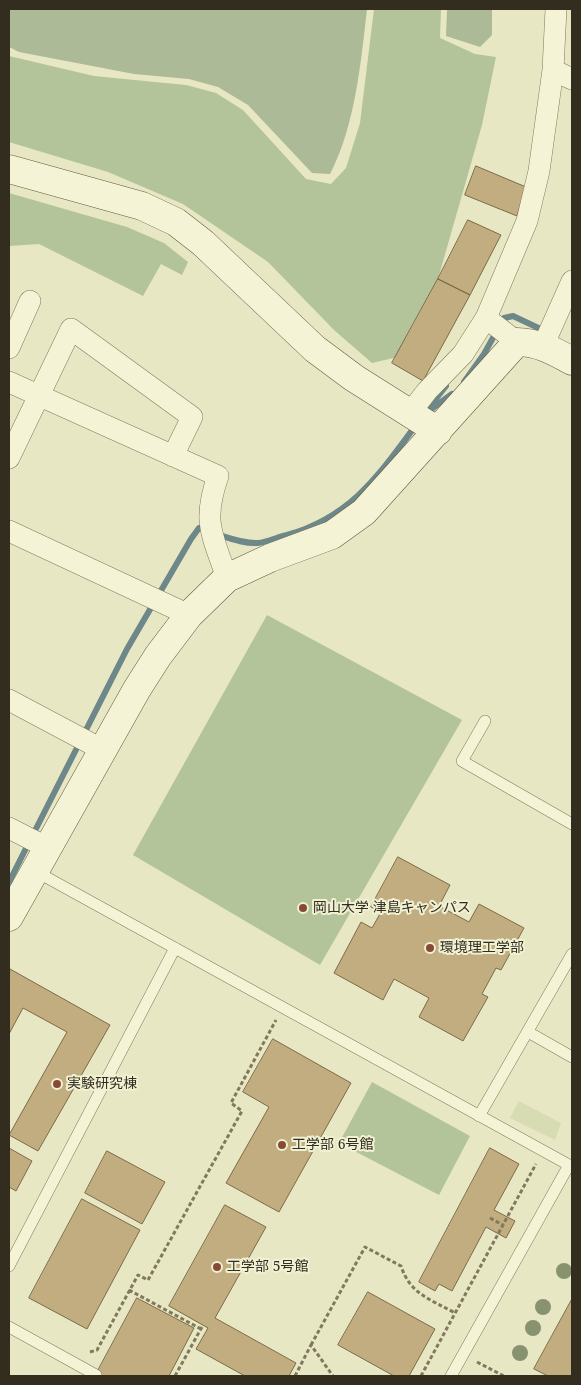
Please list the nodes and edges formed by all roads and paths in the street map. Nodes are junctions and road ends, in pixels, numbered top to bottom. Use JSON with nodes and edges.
{"nodes":[{"id":1,"x":556,"y":9,"type":"edge"},
{"id":2,"x":553,"y":70,"type":"junction"},
{"id":3,"x":572,"y":79,"type":"edge"},
{"id":4,"x":9,"y":169,"type":"edge"},
{"id":5,"x":572,"y":281,"type":"edge"},
{"id":6,"x":30,"y":301,"type":"dead end"},
{"id":7,"x":499,"y":328,"type":"junction"},
{"id":8,"x":547,"y":337,"type":"junction"},
{"id":9,"x":9,"y":348,"type":"edge"},
{"id":10,"x":572,"y":362,"type":"edge"},
{"id":11,"x":9,"y":382,"type":"edge"},
{"id":12,"x":38,"y":395,"type":"junction"},
{"id":13,"x":421,"y":420,"type":"junction"},
{"id":14,"x":173,"y":456,"type":"junction"},
{"id":15,"x":9,"y":458,"type":"edge"},
{"id":16,"x":9,"y":531,"type":"edge"},
{"id":17,"x":227,"y":578,"type":"junction"},
{"id":18,"x":189,"y":615,"type":"junction"},
{"id":19,"x":9,"y":700,"type":"edge"},
{"id":20,"x":485,"y":721,"type":"dead end"},
{"id":21,"x":89,"y":742,"type":"junction"},
{"id":22,"x":572,"y":824,"type":"edge"},
{"id":23,"x":31,"y":845,"type":"edge"},
{"id":24,"x":9,"y":918,"type":"edge"},
{"id":25,"x":174,"y":948,"type":"junction"},
{"id":26,"x":572,"y":954,"type":"edge"},
{"id":27,"x":283,"y":1008,"type":"junction"},
{"id":28,"x":528,"y":1032,"type":"junction"},
{"id":29,"x":572,"y":1057,"type":"edge"},
{"id":30,"x":479,"y":1116,"type":"junction"},
{"id":31,"x":543,"y":1151,"type":"junction"},
{"id":32,"x":490,"y":1218,"type":"dead end"},
{"id":33,"x":503,"y":1225,"type":"junction"},
{"id":34,"x":9,"y":1266,"type":"edge"},
{"id":35,"x":129,"y":1290,"type":"junction"},
{"id":36,"x":455,"y":1313,"type":"junction"},
{"id":37,"x":203,"y":1325,"type":"dead end"},
{"id":38,"x":9,"y":1327,"type":"edge"},
{"id":39,"x":201,"y":1330,"type":"junction"},
{"id":40,"x":312,"y":1345,"type":"junction"},
{"id":41,"x":463,"y":1354,"type":"junction"},
{"id":42,"x":81,"y":1367,"type":"junction"},
{"id":43,"x":96,"y":1376,"type":"edge"},
{"id":44,"x":175,"y":1376,"type":"edge"},
{"id":45,"x":295,"y":1376,"type":"edge"},
{"id":46,"x":333,"y":1376,"type":"edge"},
{"id":47,"x":421,"y":1376,"type":"edge"},
{"id":48,"x":451,"y":1376,"type":"edge"},
{"id":49,"x":504,"y":1376,"type":"edge"}],
"edges":[{"from":1,"to":2,"type":"street"},
{"from":2,"to":3,"type":"street"},
{"from":2,"to":7,"type":"street"},
{"from":4,"to":13,"type":"street"},
{"from":5,"to":8,"type":"street"},
{"from":6,"to":9,"type":"street"},
{"from":7,"to":8,"type":"street"},
{"from":7,"to":13,"type":"street"},
{"from":7,"to":13,"type":"street"},
{"from":8,"to":10,"type":"street"},
{"from":11,"to":12,"type":"street"},
{"from":12,"to":14,"type":"street"},
{"from":12,"to":14,"type":"street"},
{"from":12,"to":15,"type":"street"},
{"from":13,"to":17,"type":"street"},
{"from":14,"to":17,"type":"street"},
{"from":16,"to":18,"type":"street"},
{"from":17,"to":18,"type":"street"},
{"from":18,"to":21,"type":"street"},
{"from":19,"to":21,"type":"street"},
{"from":20,"to":22,"type":"lane"},
{"from":21,"to":23,"type":"street"},
{"from":23,"to":24,"type":"street"},
{"from":23,"to":25,"type":"lane"},
{"from":25,"to":27,"type":"lane"},
{"from":25,"to":34,"type":"lane"},
{"from":26,"to":28,"type":"lane"},
{"from":27,"to":30,"type":"lane"},
{"from":27,"to":35,"type":"path"},
{"from":28,"to":29,"type":"lane"},
{"from":28,"to":30,"type":"lane"},
{"from":30,"to":31,"type":"lane"},
{"from":31,"to":33,"type":"path"},
{"from":31,"to":41,"type":"lane"},
{"from":32,"to":33,"type":"path"},
{"from":33,"to":36,"type":"path"},
{"from":35,"to":39,"type":"path"},
{"from":35,"to":42,"type":"path"},
{"from":36,"to":40,"type":"path"},
{"from":36,"to":47,"type":"path"},
{"from":37,"to":39,"type":"path"},
{"from":38,"to":42,"type":"lane"},
{"from":39,"to":44,"type":"path"},
{"from":40,"to":45,"type":"path"},
{"from":40,"to":46,"type":"path"},
{"from":41,"to":48,"type":"lane"},
{"from":41,"to":49,"type":"path"},
{"from":42,"to":43,"type":"lane"}]}
